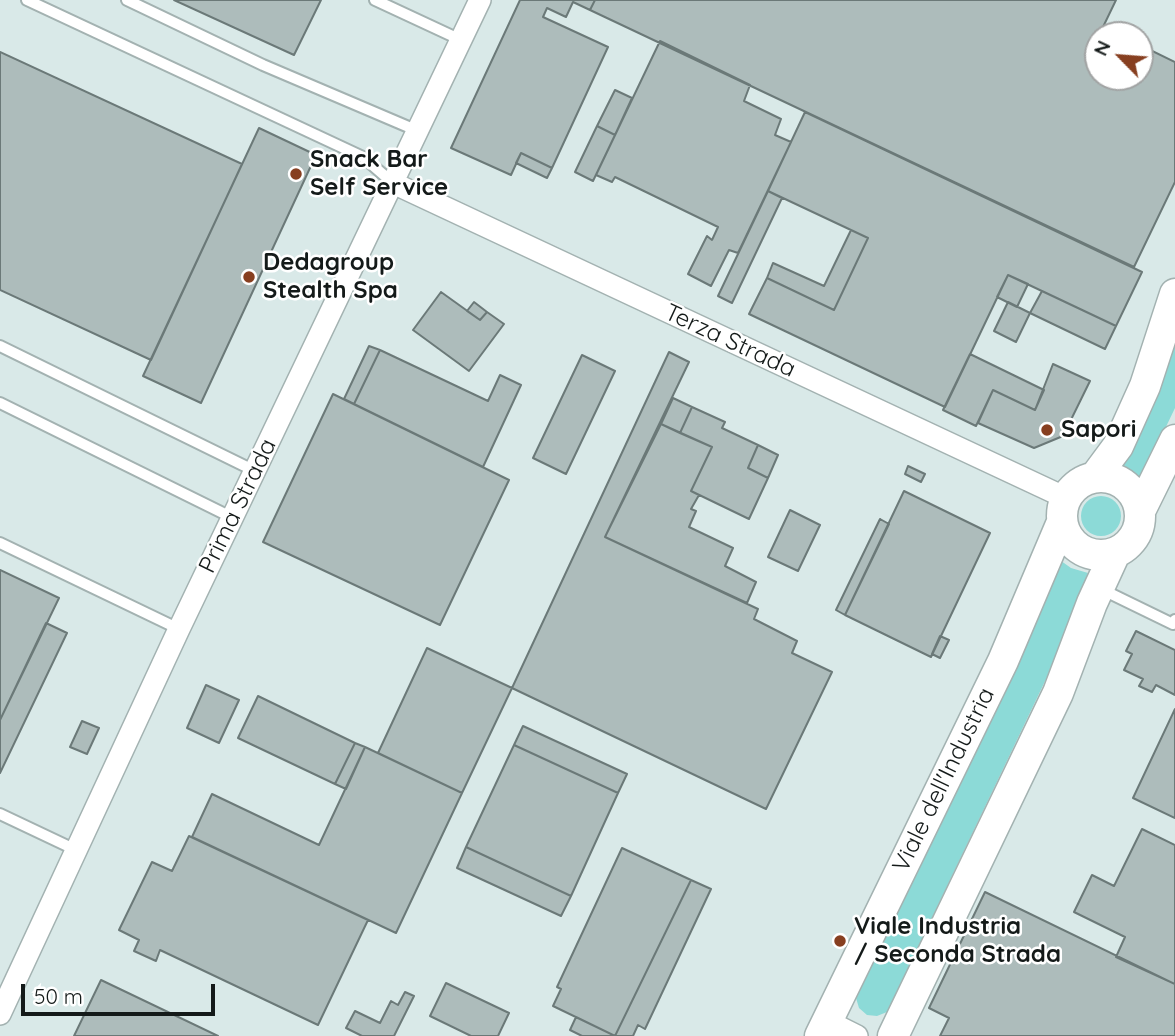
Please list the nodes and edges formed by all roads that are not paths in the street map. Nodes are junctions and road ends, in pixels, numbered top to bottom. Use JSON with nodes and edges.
{"nodes":[{"id":1,"x":27,"y":0,"type":"edge"},
{"id":2,"x":127,"y":0,"type":"edge"},
{"id":3,"x":375,"y":0,"type":"edge"},
{"id":4,"x":480,"y":0,"type":"edge"},
{"id":5,"x":461,"y":40,"type":"junction"},
{"id":6,"x":418,"y":131,"type":"junction"},
{"id":7,"x":393,"y":183,"type":"junction"},
{"id":8,"x":1175,"y":294,"type":"edge"},
{"id":9,"x":0,"y":346,"type":"edge"},
{"id":10,"x":0,"y":403,"type":"edge"},
{"id":11,"x":1175,"y":440,"type":"edge"},
{"id":12,"x":255,"y":471,"type":"junction"},
{"id":13,"x":1095,"y":477,"type":"junction"},
{"id":14,"x":1064,"y":510,"type":"junction"},
{"id":15,"x":1140,"y":510,"type":"junction"},
{"id":16,"x":233,"y":517,"type":"junction"},
{"id":17,"x":0,"y":543,"type":"edge"},
{"id":18,"x":1115,"y":553,"type":"junction"},
{"id":19,"x":1099,"y":588,"type":"junction"},
{"id":20,"x":1175,"y":620,"type":"edge"},
{"id":21,"x":179,"y":629,"type":"junction"},
{"id":22,"x":0,"y":814,"type":"edge"},
{"id":23,"x":76,"y":850,"type":"junction"},
{"id":24,"x":0,"y":1014,"type":"edge"},
{"id":25,"x":824,"y":1029,"type":"edge"},
{"id":26,"x":857,"y":1036,"type":"edge"},
{"id":27,"x":893,"y":1036,"type":"edge"}],
"edges":[{"from":1,"to":7,"type":"lane"},
{"from":2,"to":6,"type":"lane"},
{"from":3,"to":5,"type":"lane"},
{"from":4,"to":5,"type":"street","name":"Prima Strada"},
{"from":5,"to":6,"type":"street","name":"Prima Strada"},
{"from":6,"to":7,"type":"street","name":"Prima Strada"},
{"from":7,"to":12,"type":"street","name":"Prima Strada"},
{"from":7,"to":14,"type":"street","name":"Terza Strada"},
{"from":8,"to":13,"type":"street"},
{"from":9,"to":12,"type":"lane"},
{"from":10,"to":16,"type":"lane"},
{"from":11,"to":15,"type":"street"},
{"from":12,"to":16,"type":"street","name":"Prima Strada"},
{"from":13,"to":14,"type":"street"},
{"from":13,"to":15,"type":"street"},
{"from":14,"to":18,"type":"street"},
{"from":14,"to":25,"type":"street","name":"Viale dell'Industria"},
{"from":15,"to":18,"type":"street"},
{"from":16,"to":21,"type":"street","name":"Prima Strada"},
{"from":17,"to":21,"type":"lane"},
{"from":18,"to":19,"type":"street"},
{"from":19,"to":20,"type":"lane"},
{"from":19,"to":27,"type":"street"},
{"from":21,"to":23,"type":"street","name":"Prima Strada"},
{"from":22,"to":23,"type":"lane"},
{"from":23,"to":24,"type":"street","name":"Prima Strada"},
{"from":25,"to":26,"type":"street"}]}
